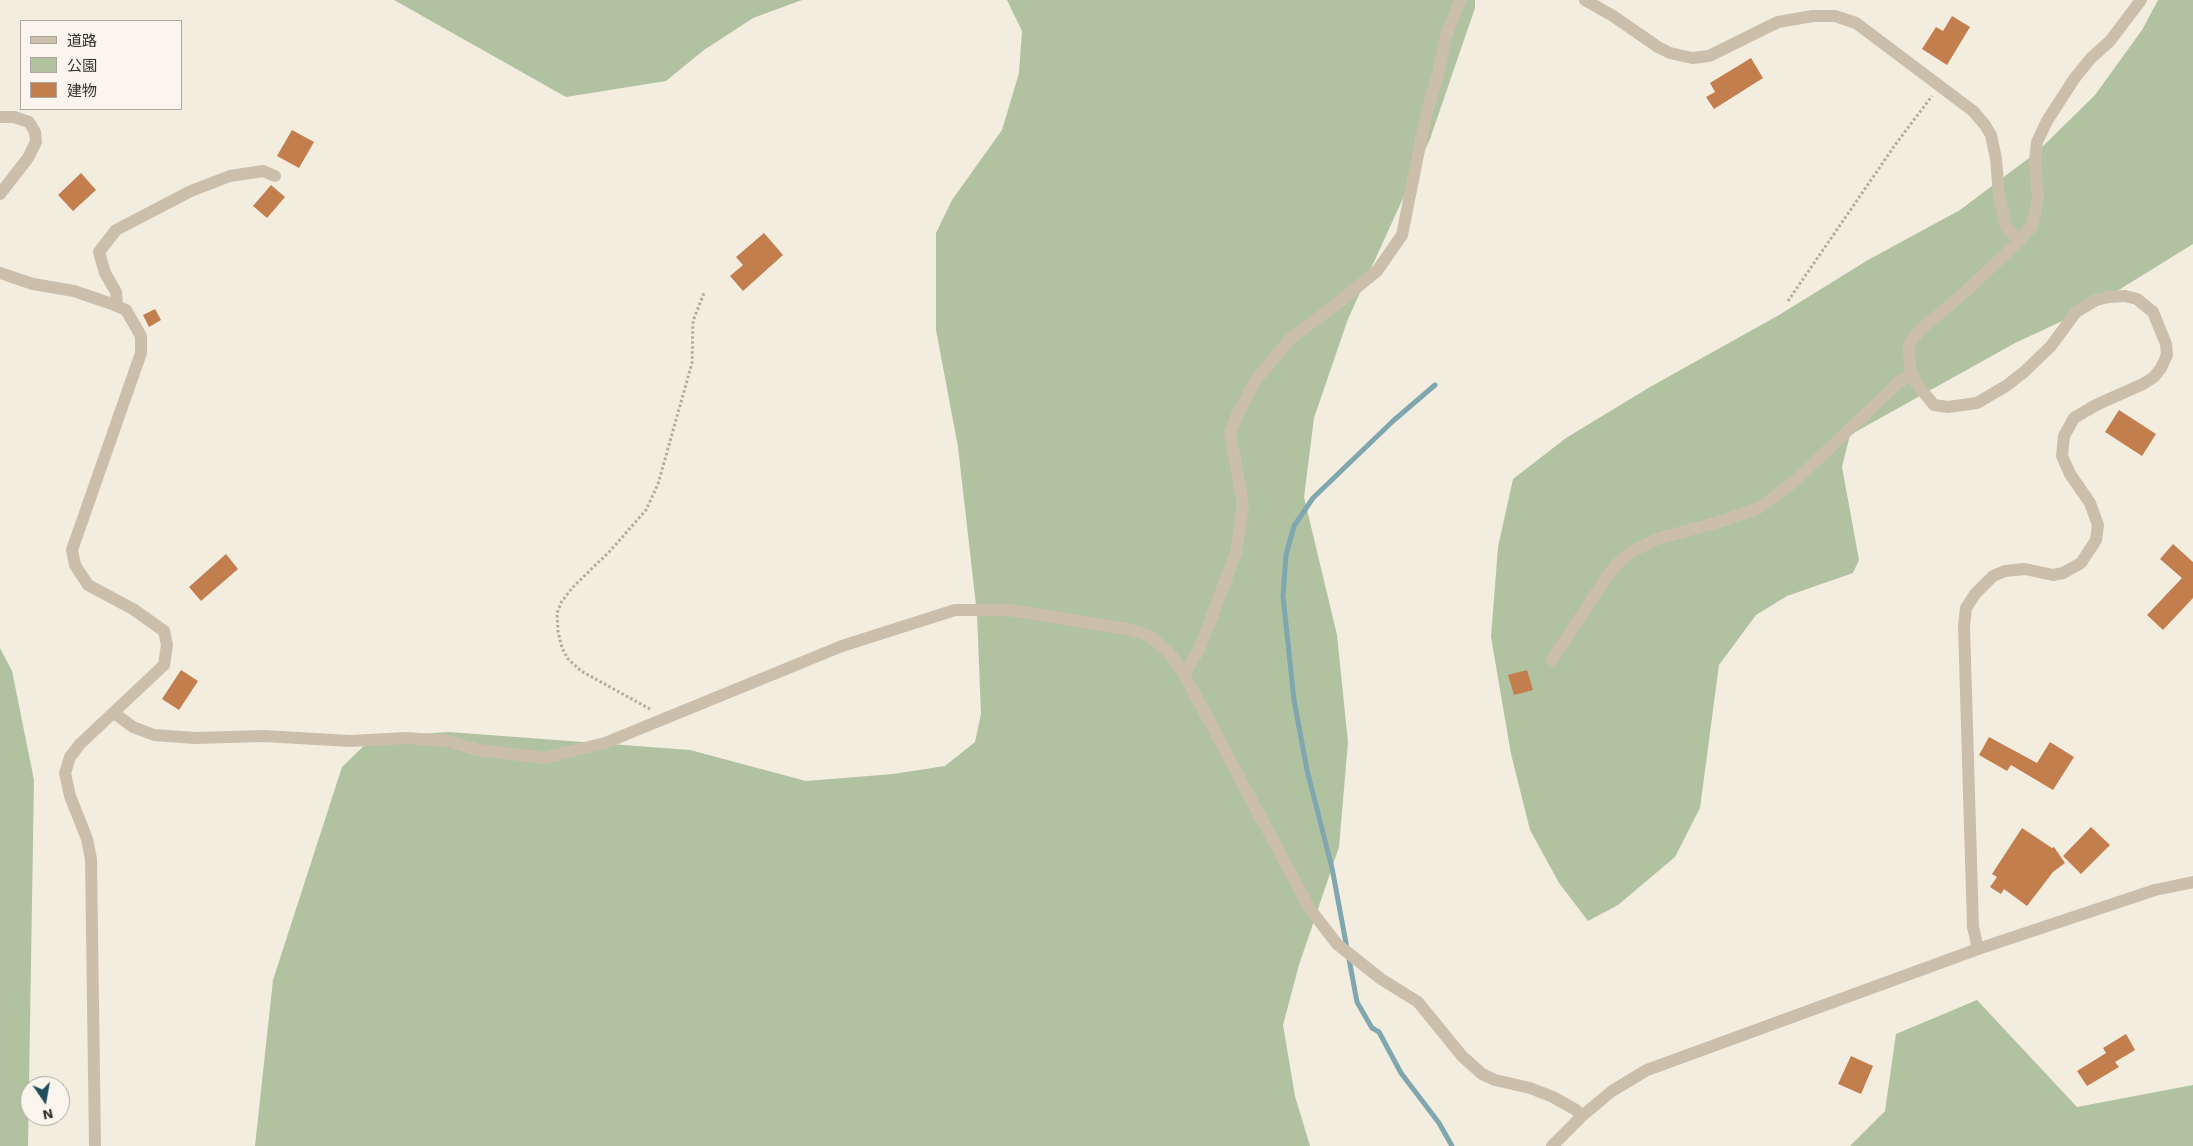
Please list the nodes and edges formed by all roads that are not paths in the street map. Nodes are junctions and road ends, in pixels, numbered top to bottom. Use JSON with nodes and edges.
{"nodes":[{"id":1,"x":1460,"y":0,"type":"edge"},
{"id":2,"x":1585,"y":0,"type":"edge"},
{"id":3,"x":2141,"y":0,"type":"edge"},
{"id":4,"x":0,"y":117,"type":"edge"},
{"id":5,"x":275,"y":176,"type":"dead end"},
{"id":6,"x":0,"y":194,"type":"edge"},
{"id":7,"x":2019,"y":240,"type":"junction"},
{"id":8,"x":0,"y":273,"type":"edge"},
{"id":9,"x":117,"y":306,"type":"junction"},
{"id":10,"x":1912,"y":374,"type":"junction"},
{"id":11,"x":1552,"y":660,"type":"dead end"},
{"id":12,"x":1184,"y":674,"type":"junction"},
{"id":13,"x":114,"y":713,"type":"junction"},
{"id":14,"x":2193,"y":882,"type":"edge"},
{"id":15,"x":1978,"y":949,"type":"junction"},
{"id":16,"x":1582,"y":1116,"type":"junction"},
{"id":17,"x":95,"y":1146,"type":"edge"},
{"id":18,"x":1552,"y":1146,"type":"edge"}],
"edges":[{"from":1,"to":12,"type":"street"},
{"from":2,"to":7,"type":"street"},
{"from":3,"to":7,"type":"street"},
{"from":4,"to":6,"type":"street"},
{"from":5,"to":9,"type":"street"},
{"from":7,"to":10,"type":"street"},
{"from":8,"to":9,"type":"street"},
{"from":9,"to":13,"type":"street"},
{"from":10,"to":11,"type":"street"},
{"from":10,"to":15,"type":"street"},
{"from":12,"to":13,"type":"street"},
{"from":12,"to":16,"type":"street"},
{"from":13,"to":17,"type":"street"},
{"from":14,"to":15,"type":"street"},
{"from":15,"to":16,"type":"street"},
{"from":16,"to":18,"type":"street"}]}
